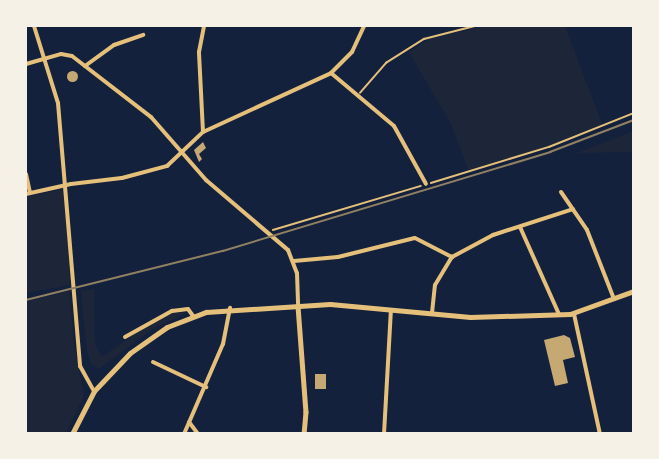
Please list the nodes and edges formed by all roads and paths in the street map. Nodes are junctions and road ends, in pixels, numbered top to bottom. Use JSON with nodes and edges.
{"nodes":[{"id":1,"x":34,"y":26,"type":"edge"},
{"id":2,"x":204,"y":26,"type":"edge"},
{"id":3,"x":364,"y":26,"type":"edge"},
{"id":4,"x":475,"y":26,"type":"edge"},
{"id":5,"x":143,"y":35,"type":"dead end"},
{"id":6,"x":46,"y":57,"type":"junction"},
{"id":7,"x":26,"y":64,"type":"edge"},
{"id":8,"x":85,"y":66,"type":"junction"},
{"id":9,"x":331,"y":73,"type":"junction"},
{"id":10,"x":357,"y":96,"type":"junction"},
{"id":11,"x":633,"y":113,"type":"edge"},
{"id":12,"x":203,"y":132,"type":"junction"},
{"id":13,"x":185,"y":151,"type":"junction"},
{"id":14,"x":26,"y":174,"type":"edge"},
{"id":15,"x":426,"y":184,"type":"junction"},
{"id":16,"x":561,"y":192,"type":"dead end"},
{"id":17,"x":28,"y":194,"type":"edge"},
{"id":18,"x":573,"y":209,"type":"junction"},
{"id":19,"x":520,"y":226,"type":"junction"},
{"id":20,"x":269,"y":230,"type":"junction"},
{"id":21,"x":452,"y":257,"type":"junction"},
{"id":22,"x":294,"y":261,"type":"junction"},
{"id":23,"x":633,"y":291,"type":"edge"},
{"id":24,"x":615,"y":299,"type":"junction"},
{"id":25,"x":298,"y":306,"type":"junction"},
{"id":26,"x":230,"y":308,"type":"junction"},
{"id":27,"x":391,"y":310,"type":"junction"},
{"id":28,"x":432,"y":314,"type":"junction"},
{"id":29,"x":559,"y":314,"type":"junction"},
{"id":30,"x":574,"y":314,"type":"junction"},
{"id":31,"x":194,"y":316,"type":"junction"},
{"id":32,"x":125,"y":337,"type":"dead end"},
{"id":33,"x":153,"y":362,"type":"dead end"},
{"id":34,"x":206,"y":387,"type":"junction"},
{"id":35,"x":94,"y":391,"type":"junction"},
{"id":36,"x":189,"y":422,"type":"junction"},
{"id":37,"x":72,"y":434,"type":"edge"},
{"id":38,"x":184,"y":434,"type":"edge"},
{"id":39,"x":198,"y":434,"type":"edge"},
{"id":40,"x":304,"y":434,"type":"edge"},
{"id":41,"x":384,"y":434,"type":"edge"},
{"id":42,"x":600,"y":434,"type":"edge"}],
"edges":[{"from":1,"to":6,"type":"street"},
{"from":2,"to":12,"type":"street"},
{"from":3,"to":9,"type":"street"},
{"from":4,"to":10,"type":"path"},
{"from":5,"to":8,"type":"street"},
{"from":6,"to":7,"type":"street"},
{"from":6,"to":8,"type":"street"},
{"from":6,"to":35,"type":"street"},
{"from":8,"to":13,"type":"street"},
{"from":9,"to":10,"type":"street"},
{"from":9,"to":12,"type":"street"},
{"from":10,"to":15,"type":"street"},
{"from":11,"to":15,"type":"path"},
{"from":12,"to":13,"type":"street"},
{"from":13,"to":17,"type":"street"},
{"from":13,"to":20,"type":"street"},
{"from":14,"to":17,"type":"street"},
{"from":15,"to":20,"type":"path"},
{"from":16,"to":18,"type":"street"},
{"from":18,"to":19,"type":"street"},
{"from":18,"to":24,"type":"street"},
{"from":19,"to":21,"type":"street"},
{"from":19,"to":29,"type":"street"},
{"from":20,"to":22,"type":"street"},
{"from":21,"to":22,"type":"street"},
{"from":21,"to":28,"type":"street"},
{"from":22,"to":25,"type":"street"},
{"from":23,"to":24,"type":"main road"},
{"from":24,"to":30,"type":"main road"},
{"from":25,"to":26,"type":"main road"},
{"from":25,"to":27,"type":"main road"},
{"from":25,"to":40,"type":"street"},
{"from":26,"to":31,"type":"main road"},
{"from":26,"to":34,"type":"street"},
{"from":27,"to":28,"type":"main road"},
{"from":27,"to":41,"type":"street"},
{"from":28,"to":29,"type":"main road"},
{"from":29,"to":30,"type":"main road"},
{"from":30,"to":42,"type":"street"},
{"from":31,"to":32,"type":"street"},
{"from":31,"to":35,"type":"main road"},
{"from":33,"to":34,"type":"street"},
{"from":34,"to":36,"type":"street"},
{"from":35,"to":37,"type":"main road"},
{"from":36,"to":38,"type":"street"},
{"from":36,"to":39,"type":"street"}]}
